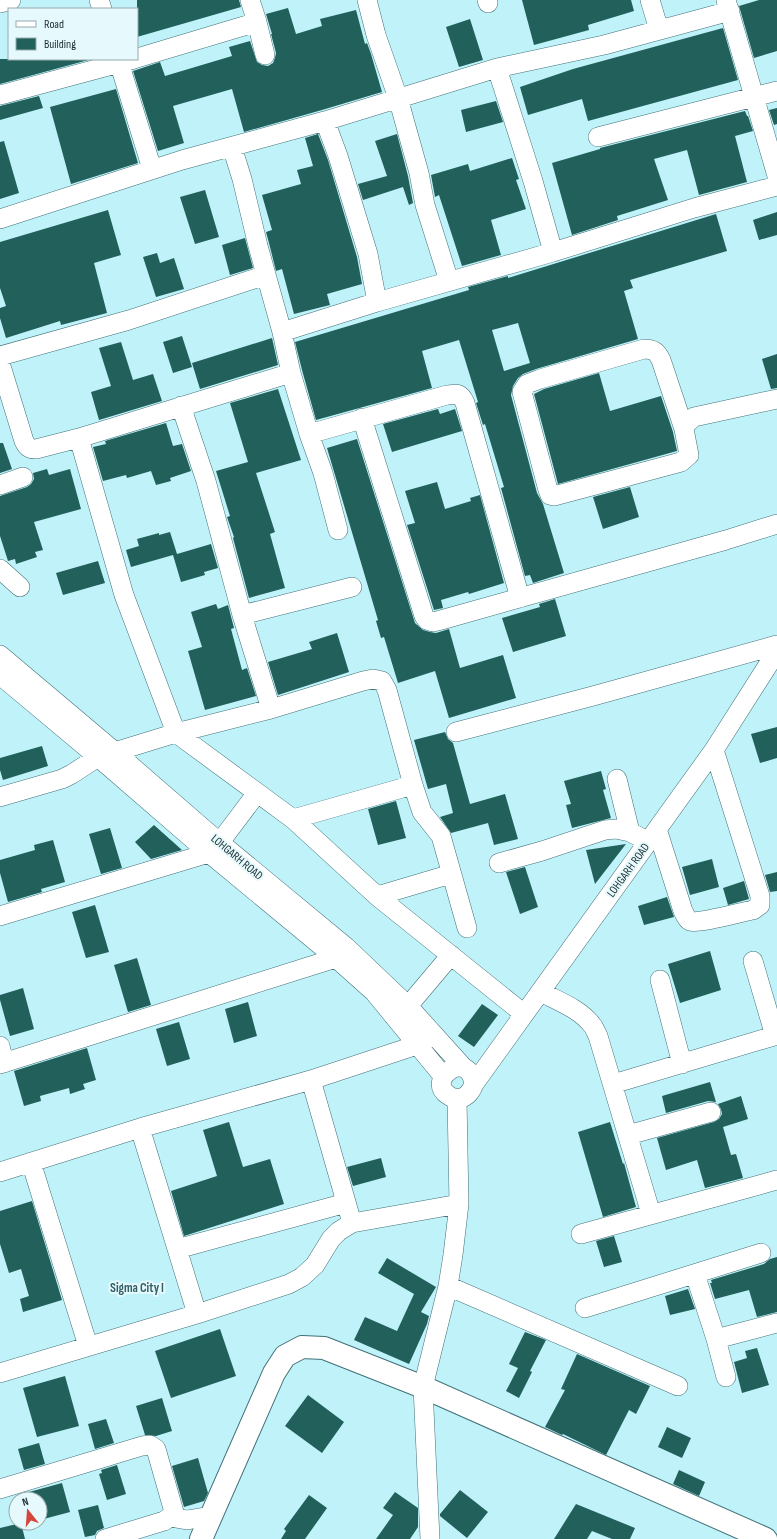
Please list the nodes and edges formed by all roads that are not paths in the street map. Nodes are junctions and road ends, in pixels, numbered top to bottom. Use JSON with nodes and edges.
{"nodes":[{"id":1,"x":11,"y":0,"type":"edge"},
{"id":2,"x":250,"y":0,"type":"edge"},
{"id":3,"x":367,"y":0,"type":"edge"},
{"id":4,"x":650,"y":0,"type":"edge"},
{"id":5,"x":0,"y":3,"type":"edge"},
{"id":6,"x":728,"y":3,"type":"edge"},
{"id":7,"x":257,"y":22,"type":"junction"},
{"id":8,"x":659,"y":30,"type":"junction"},
{"id":9,"x":265,"y":55,"type":"dead end"},
{"id":10,"x":138,"y":57,"type":"edge"},
{"id":11,"x":127,"y":60,"type":"edge"},
{"id":12,"x":497,"y":68,"type":"junction"},
{"id":13,"x":777,"y":91,"type":"edge"},
{"id":14,"x":0,"y":95,"type":"edge"},
{"id":15,"x":398,"y":98,"type":"junction"},
{"id":16,"x":754,"y":98,"type":"junction"},
{"id":17,"x":325,"y":121,"type":"junction"},
{"id":18,"x":598,"y":137,"type":"dead end"},
{"id":19,"x":232,"y":147,"type":"junction"},
{"id":20,"x":152,"y":169,"type":"junction"},
{"id":21,"x":777,"y":176,"type":"edge"},
{"id":22,"x":777,"y":186,"type":"edge"},
{"id":23,"x":0,"y":219,"type":"edge"},
{"id":24,"x":553,"y":252,"type":"junction"},
{"id":25,"x":266,"y":275,"type":"junction"},
{"id":26,"x":449,"y":281,"type":"junction"},
{"id":27,"x":377,"y":302,"type":"junction"},
{"id":28,"x":282,"y":332,"type":"junction"},
{"id":29,"x":0,"y":356,"type":"edge"},
{"id":30,"x":0,"y":363,"type":"edge"},
{"id":31,"x":291,"y":373,"type":"junction"},
{"id":32,"x":777,"y":399,"type":"edge"},
{"id":33,"x":181,"y":406,"type":"junction"},
{"id":34,"x":362,"y":418,"type":"junction"},
{"id":35,"x":684,"y":429,"type":"junction"},
{"id":36,"x":309,"y":434,"type":"junction"},
{"id":37,"x":79,"y":438,"type":"junction"},
{"id":38,"x":23,"y":477,"type":"dead end"},
{"id":39,"x":0,"y":485,"type":"edge"},
{"id":40,"x":777,"y":524,"type":"edge"},
{"id":41,"x":338,"y":530,"type":"dead end"},
{"id":42,"x":0,"y":568,"type":"edge"},
{"id":43,"x":20,"y":587,"type":"dead end"},
{"id":44,"x":352,"y":587,"type":"dead end"},
{"id":45,"x":520,"y":598,"type":"junction"},
{"id":46,"x":242,"y":615,"type":"junction"},
{"id":47,"x":777,"y":645,"type":"edge"},
{"id":48,"x":777,"y":651,"type":"edge"},
{"id":49,"x":0,"y":655,"type":"edge"},
{"id":50,"x":0,"y":675,"type":"edge"},
{"id":51,"x":271,"y":709,"type":"junction"},
{"id":52,"x":456,"y":732,"type":"dead end"},
{"id":53,"x":176,"y":733,"type":"junction"},
{"id":54,"x":714,"y":750,"type":"junction"},
{"id":55,"x":107,"y":754,"type":"junction"},
{"id":56,"x":617,"y":779,"type":"dead end"},
{"id":57,"x":413,"y":785,"type":"junction"},
{"id":58,"x":257,"y":793,"type":"junction"},
{"id":59,"x":0,"y":797,"type":"edge"},
{"id":60,"x":293,"y":819,"type":"junction"},
{"id":61,"x":630,"y":832,"type":"junction"},
{"id":62,"x":653,"y":835,"type":"junction"},
{"id":63,"x":214,"y":848,"type":"junction"},
{"id":64,"x":499,"y":863,"type":"dead end"},
{"id":65,"x":441,"y":877,"type":"dead end"},
{"id":66,"x":377,"y":896,"type":"junction"},
{"id":67,"x":0,"y":916,"type":"edge"},
{"id":68,"x":467,"y":928,"type":"dead end"},
{"id":69,"x":341,"y":952,"type":"junction"},
{"id":70,"x":451,"y":955,"type":"junction"},
{"id":71,"x":753,"y":961,"type":"dead end"},
{"id":72,"x":660,"y":980,"type":"dead end"},
{"id":73,"x":541,"y":992,"type":"junction"},
{"id":74,"x":408,"y":1006,"type":"junction"},
{"id":75,"x":524,"y":1014,"type":"junction"},
{"id":76,"x":433,"y":1034,"type":"junction"},
{"id":77,"x":776,"y":1036,"type":"edge"},
{"id":78,"x":417,"y":1045,"type":"junction"},
{"id":79,"x":1,"y":1058,"type":"edge"},
{"id":80,"x":682,"y":1064,"type":"junction"},
{"id":81,"x":464,"y":1068,"type":"junction"},
{"id":82,"x":443,"y":1076,"type":"junction"},
{"id":83,"x":311,"y":1080,"type":"junction"},
{"id":84,"x":474,"y":1084,"type":"junction"},
{"id":85,"x":614,"y":1084,"type":"junction"},
{"id":86,"x":457,"y":1099,"type":"junction"},
{"id":87,"x":711,"y":1112,"type":"dead end"},
{"id":88,"x":140,"y":1128,"type":"junction"},
{"id":89,"x":628,"y":1135,"type":"junction"},
{"id":90,"x":31,"y":1162,"type":"junction"},
{"id":91,"x":0,"y":1172,"type":"edge"},
{"id":92,"x":777,"y":1180,"type":"edge"},
{"id":93,"x":346,"y":1203,"type":"junction"},
{"id":94,"x":459,"y":1204,"type":"junction"},
{"id":95,"x":652,"y":1214,"type":"junction"},
{"id":96,"x":352,"y":1223,"type":"junction"},
{"id":97,"x":581,"y":1234,"type":"dead end"},
{"id":98,"x":176,"y":1249,"type":"junction"},
{"id":99,"x":761,"y":1253,"type":"dead end"},
{"id":100,"x":695,"y":1274,"type":"junction"},
{"id":101,"x":448,"y":1286,"type":"junction"},
{"id":102,"x":585,"y":1308,"type":"dead end"},
{"id":103,"x":197,"y":1314,"type":"junction"},
{"id":104,"x":777,"y":1323,"type":"edge"},
{"id":105,"x":716,"y":1339,"type":"junction"},
{"id":106,"x":88,"y":1346,"type":"junction"},
{"id":107,"x":0,"y":1373,"type":"edge"},
{"id":108,"x":726,"y":1377,"type":"dead end"},
{"id":109,"x":678,"y":1386,"type":"dead end"},
{"id":110,"x":422,"y":1387,"type":"junction"},
{"id":111,"x":0,"y":1489,"type":"edge"},
{"id":112,"x":211,"y":1516,"type":"junction"},
{"id":113,"x":170,"y":1517,"type":"junction"},
{"id":114,"x":105,"y":1539,"type":"edge"},
{"id":115,"x":201,"y":1539,"type":"edge"},
{"id":116,"x":430,"y":1539,"type":"edge"},
{"id":117,"x":766,"y":1539,"type":"edge"}],
"edges":[{"from":1,"to":5,"type":"street"},
{"from":2,"to":7,"type":"street"},
{"from":3,"to":15,"type":"street"},
{"from":4,"to":8,"type":"street"},
{"from":6,"to":8,"type":"street"},
{"from":6,"to":16,"type":"street"},
{"from":7,"to":9,"type":"street"},
{"from":7,"to":10,"type":"street"},
{"from":8,"to":12,"type":"street"},
{"from":11,"to":14,"type":"street"},
{"from":11,"to":20,"type":"street"},
{"from":12,"to":15,"type":"street"},
{"from":12,"to":24,"type":"street"},
{"from":13,"to":16,"type":"street"},
{"from":15,"to":17,"type":"street"},
{"from":15,"to":26,"type":"street"},
{"from":16,"to":18,"type":"street"},
{"from":16,"to":21,"type":"street"},
{"from":17,"to":19,"type":"street"},
{"from":17,"to":27,"type":"street"},
{"from":19,"to":20,"type":"street"},
{"from":19,"to":25,"type":"street"},
{"from":20,"to":23,"type":"street"},
{"from":22,"to":24,"type":"street"},
{"from":24,"to":26,"type":"street"},
{"from":25,"to":28,"type":"street"},
{"from":25,"to":29,"type":"street"},
{"from":26,"to":27,"type":"street"},
{"from":27,"to":28,"type":"street"},
{"from":28,"to":31,"type":"street"},
{"from":30,"to":37,"type":"street"},
{"from":31,"to":33,"type":"street"},
{"from":31,"to":36,"type":"street"},
{"from":32,"to":35,"type":"street"},
{"from":33,"to":37,"type":"street"},
{"from":33,"to":46,"type":"street"},
{"from":34,"to":36,"type":"street"},
{"from":34,"to":45,"type":"street"},
{"from":34,"to":45,"type":"street"},
{"from":35,"to":35,"type":"street"},
{"from":36,"to":41,"type":"street"},
{"from":37,"to":53,"type":"street"},
{"from":38,"to":39,"type":"street"},
{"from":40,"to":45,"type":"street"},
{"from":42,"to":43,"type":"street"},
{"from":44,"to":46,"type":"street"},
{"from":46,"to":51,"type":"street"},
{"from":47,"to":52,"type":"street"},
{"from":48,"to":54,"type":"street","name":"LOHGARH ROAD"},
{"from":49,"to":55,"type":"street","name":"LOHGARH ROAD"},
{"from":50,"to":55,"type":"street"},
{"from":51,"to":53,"type":"street"},
{"from":51,"to":57,"type":"street"},
{"from":53,"to":55,"type":"street"},
{"from":53,"to":58,"type":"street"},
{"from":54,"to":62,"type":"street","name":"LOHGARH ROAD"},
{"from":54,"to":62,"type":"street"},
{"from":55,"to":59,"type":"street"},
{"from":55,"to":63,"type":"street","name":"LOHGARH ROAD"},
{"from":56,"to":61,"type":"street"},
{"from":57,"to":60,"type":"street"},
{"from":57,"to":68,"type":"street"},
{"from":58,"to":60,"type":"street"},
{"from":58,"to":63,"type":"street"},
{"from":60,"to":66,"type":"street"},
{"from":61,"to":62,"type":"street"},
{"from":61,"to":64,"type":"street"},
{"from":62,"to":73,"type":"street","name":"LOHGARH ROAD"},
{"from":63,"to":67,"type":"street"},
{"from":63,"to":69,"type":"street","name":"LOHGARH ROAD"},
{"from":65,"to":66,"type":"street"},
{"from":66,"to":70,"type":"street"},
{"from":69,"to":74,"type":"street","name":"LOHGARH ROAD"},
{"from":69,"to":78,"type":"street"},
{"from":69,"to":79,"type":"street"},
{"from":70,"to":74,"type":"street"},
{"from":70,"to":75,"type":"street"},
{"from":71,"to":77,"type":"street"},
{"from":72,"to":80,"type":"street"},
{"from":73,"to":75,"type":"street","name":"LOHGARH ROAD"},
{"from":73,"to":85,"type":"street"},
{"from":74,"to":76,"type":"street","name":"LOHGARH ROAD"},
{"from":75,"to":84,"type":"street","name":"LOHGARH ROAD"},
{"from":76,"to":78,"type":"street"},
{"from":76,"to":81,"type":"street","name":"LOHGARH ROAD"},
{"from":77,"to":80,"type":"street"},
{"from":78,"to":82,"type":"street"},
{"from":78,"to":83,"type":"street"},
{"from":80,"to":85,"type":"street"},
{"from":81,"to":82,"type":"street"},
{"from":81,"to":84,"type":"street"},
{"from":82,"to":86,"type":"street"},
{"from":83,"to":88,"type":"street"},
{"from":83,"to":93,"type":"street"},
{"from":84,"to":86,"type":"street"},
{"from":85,"to":89,"type":"street"},
{"from":86,"to":94,"type":"street"},
{"from":87,"to":89,"type":"street"},
{"from":88,"to":90,"type":"street"},
{"from":88,"to":98,"type":"street"},
{"from":89,"to":95,"type":"street"},
{"from":90,"to":91,"type":"street"},
{"from":90,"to":106,"type":"street"},
{"from":92,"to":95,"type":"street"},
{"from":93,"to":96,"type":"street"},
{"from":93,"to":98,"type":"street"},
{"from":94,"to":96,"type":"street"},
{"from":94,"to":101,"type":"street"},
{"from":95,"to":97,"type":"street"},
{"from":96,"to":103,"type":"street"},
{"from":98,"to":103,"type":"street"},
{"from":99,"to":100,"type":"street"},
{"from":100,"to":102,"type":"street"},
{"from":100,"to":105,"type":"street"},
{"from":101,"to":109,"type":"street"},
{"from":101,"to":110,"type":"street"},
{"from":103,"to":106,"type":"street"},
{"from":104,"to":105,"type":"street"},
{"from":105,"to":108,"type":"street"},
{"from":106,"to":107,"type":"street"},
{"from":110,"to":112,"type":"street"},
{"from":110,"to":116,"type":"street"},
{"from":110,"to":117,"type":"street"},
{"from":111,"to":113,"type":"street"},
{"from":112,"to":113,"type":"street"},
{"from":112,"to":115,"type":"street"},
{"from":113,"to":114,"type":"street"}]}
